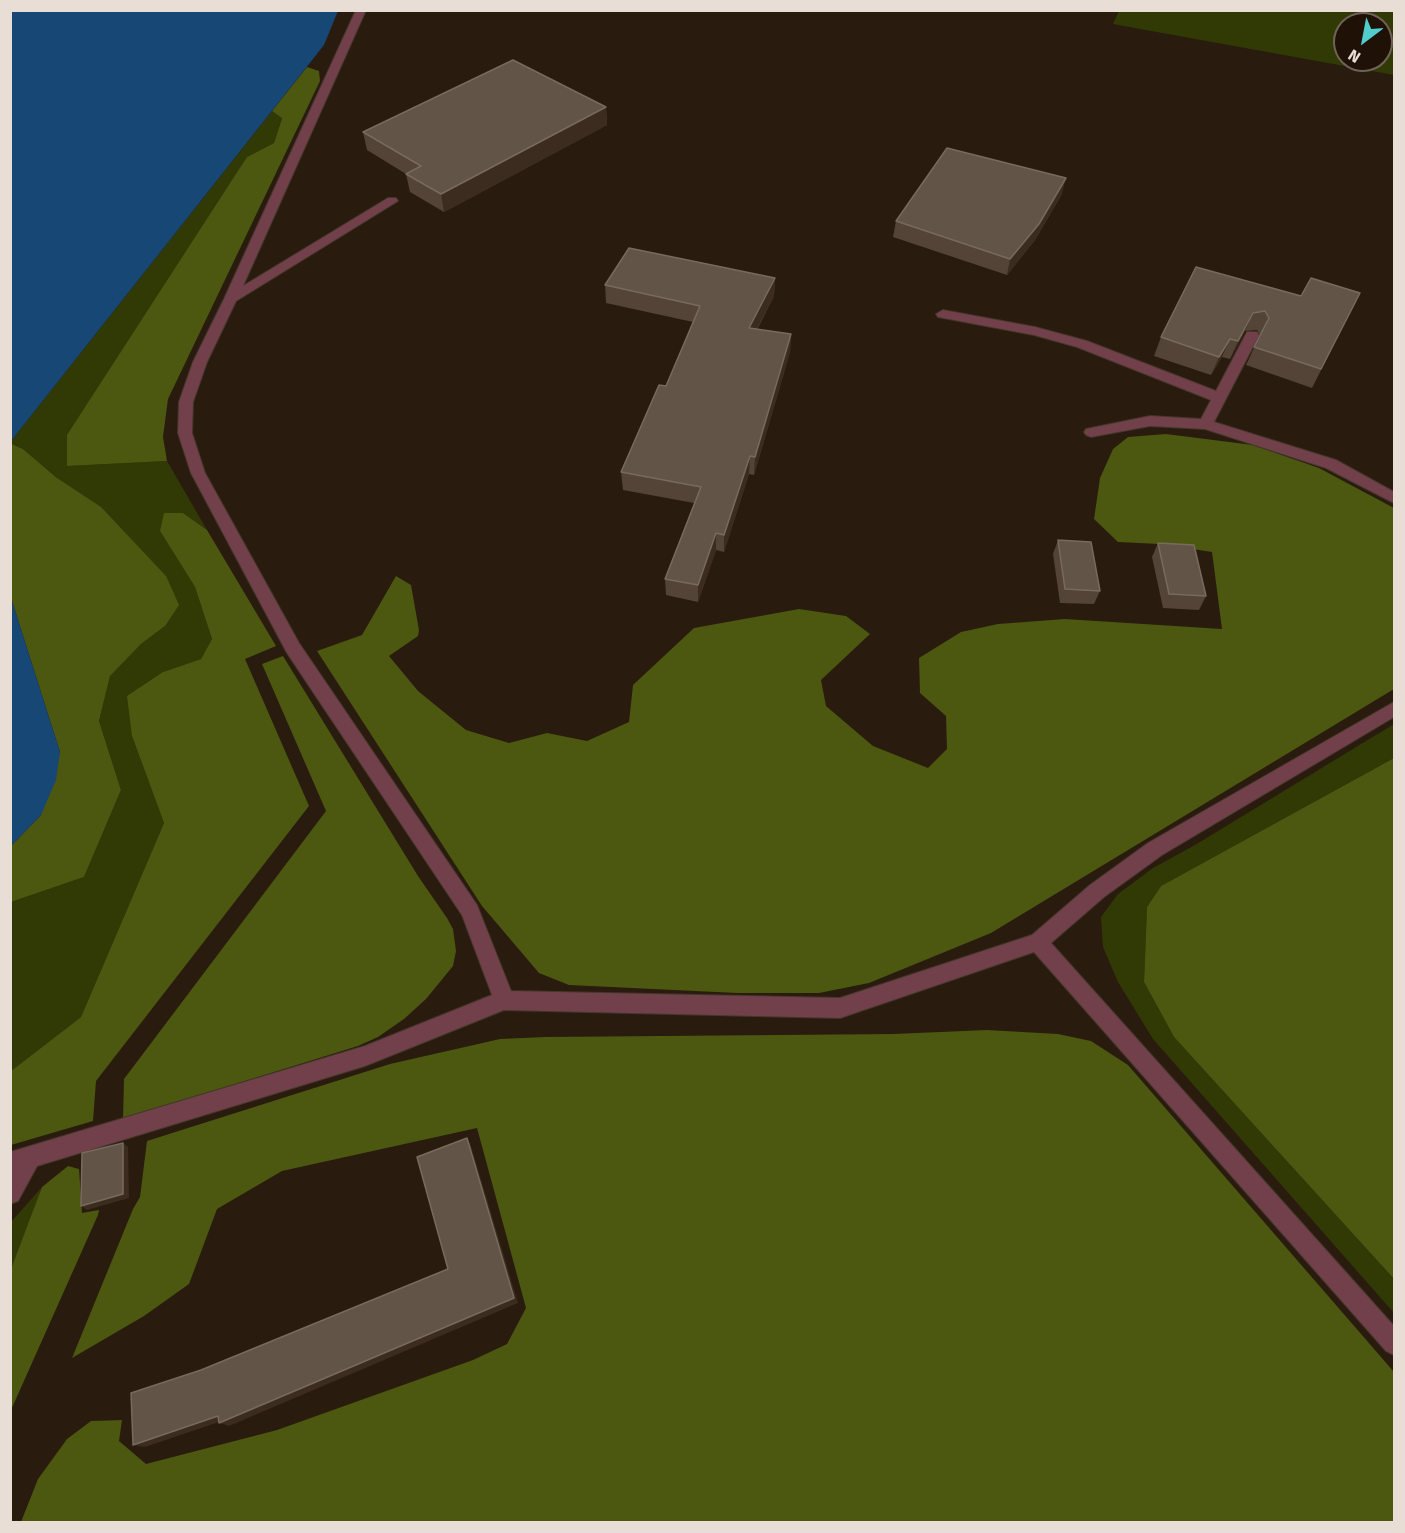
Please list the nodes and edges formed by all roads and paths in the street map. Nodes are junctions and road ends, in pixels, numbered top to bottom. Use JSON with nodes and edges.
{"nodes":[{"id":1,"x":361,"y":10,"type":"edge"},
{"id":2,"x":392,"y":201,"type":"dead end"},
{"id":3,"x":231,"y":299,"type":"junction"},
{"id":4,"x":943,"y":314,"type":"dead end"},
{"id":5,"x":1252,"y":335,"type":"edge"},
{"id":6,"x":1220,"y":398,"type":"junction"},
{"id":7,"x":1206,"y":424,"type":"junction"},
{"id":8,"x":1091,"y":432,"type":"dead end"},
{"id":9,"x":1395,"y":498,"type":"edge"},
{"id":10,"x":1395,"y":709,"type":"edge"},
{"id":11,"x":1038,"y":942,"type":"junction"},
{"id":12,"x":504,"y":1000,"type":"junction"},
{"id":13,"x":20,"y":1160,"type":"edge"},
{"id":14,"x":10,"y":1193,"type":"edge"},
{"id":15,"x":1395,"y":1343,"type":"edge"}],
"edges":[{"from":1,"to":3,"type":"lane"},
{"from":2,"to":3,"type":"lane"},
{"from":3,"to":12,"type":"lane"},
{"from":4,"to":6,"type":"lane"},
{"from":5,"to":6,"type":"lane"},
{"from":6,"to":7,"type":"lane"},
{"from":7,"to":8,"type":"lane"},
{"from":7,"to":9,"type":"lane"},
{"from":10,"to":11,"type":"lane"},
{"from":11,"to":12,"type":"lane"},
{"from":11,"to":15,"type":"lane"},
{"from":12,"to":13,"type":"lane"},
{"from":13,"to":14,"type":"lane"}]}
